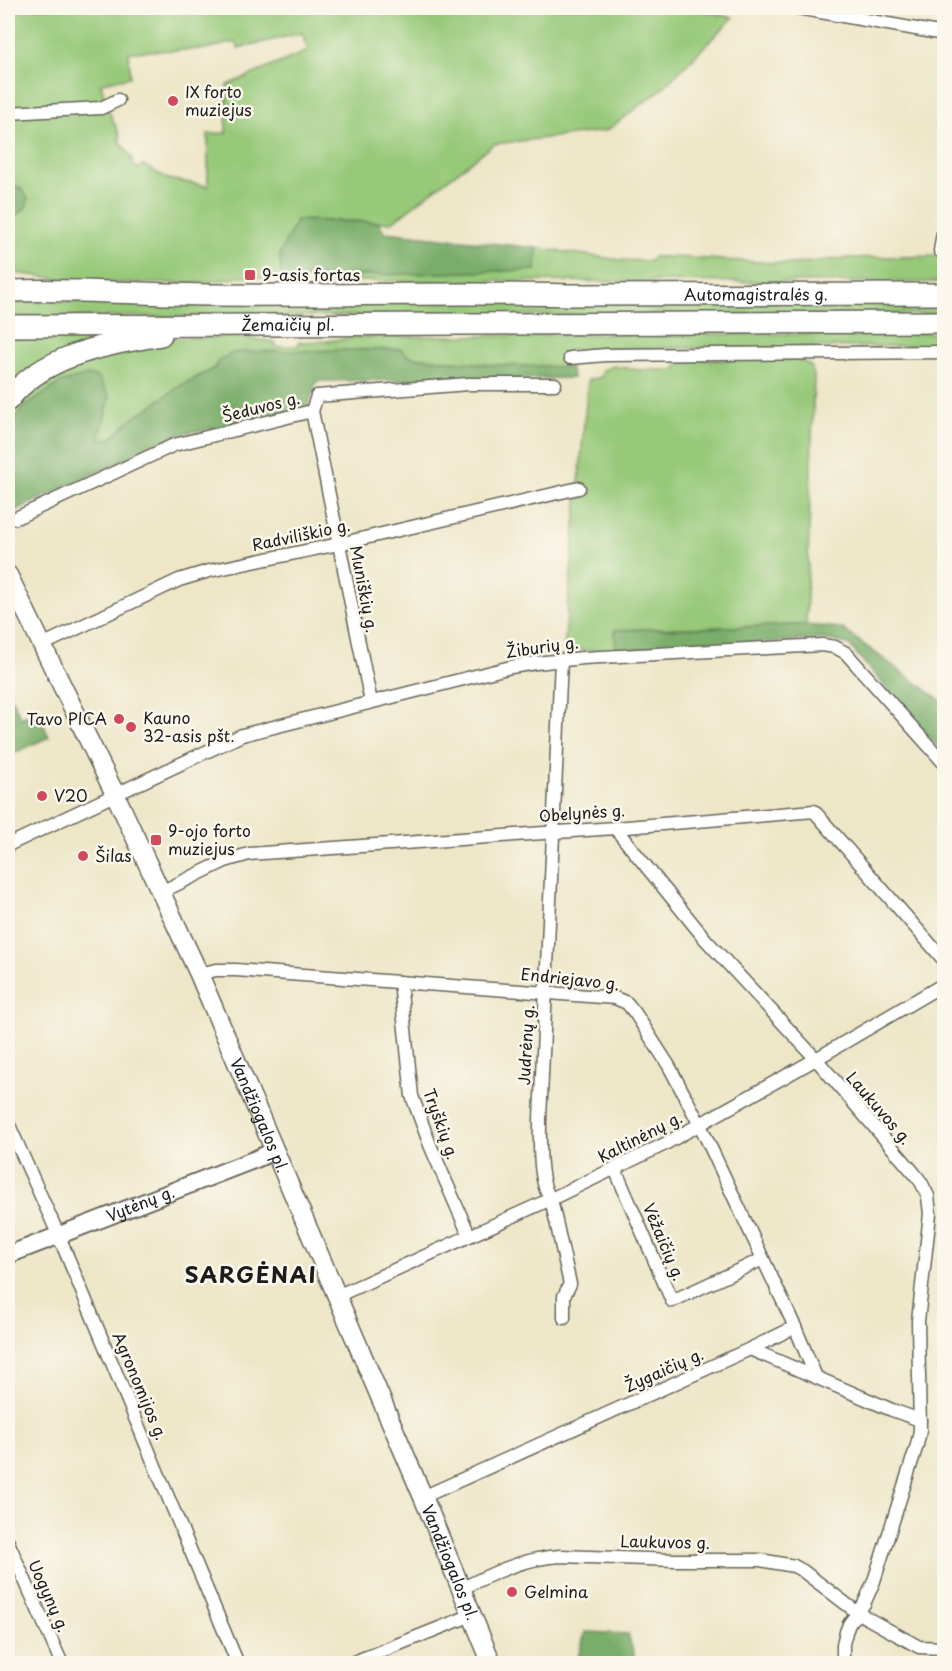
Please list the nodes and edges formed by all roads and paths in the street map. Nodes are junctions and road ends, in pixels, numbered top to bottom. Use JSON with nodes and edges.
{"nodes":[{"id":1,"x":798,"y":8,"type":"edge"},
{"id":2,"x":945,"y":34,"type":"edge"},
{"id":3,"x":118,"y":100,"type":"dead end"},
{"id":4,"x":8,"y":113,"type":"edge"},
{"id":5,"x":945,"y":227,"type":"edge"},
{"id":6,"x":942,"y":251,"type":"edge"},
{"id":7,"x":8,"y":279,"type":"edge"},
{"id":8,"x":56,"y":289,"type":"junction"},
{"id":9,"x":8,"y":291,"type":"edge"},
{"id":10,"x":945,"y":294,"type":"edge"},
{"id":11,"x":569,"y":296,"type":"joint"},
{"id":12,"x":945,"y":322,"type":"edge"},
{"id":13,"x":570,"y":324,"type":"joint"},
{"id":14,"x":214,"y":325,"type":"junction"},
{"id":15,"x":8,"y":326,"type":"edge"},
{"id":16,"x":945,"y":352,"type":"edge"},
{"id":17,"x":570,"y":358,"type":"dead end"},
{"id":18,"x":555,"y":384,"type":"dead end"},
{"id":19,"x":8,"y":400,"type":"edge"},
{"id":20,"x":312,"y":411,"type":"junction"},
{"id":21,"x":579,"y":488,"type":"dead end"},
{"id":22,"x":16,"y":518,"type":"dead end"},
{"id":23,"x":339,"y":544,"type":"junction"},
{"id":24,"x":8,"y":575,"type":"edge"},
{"id":25,"x":42,"y":645,"type":"junction"},
{"id":26,"x":561,"y":660,"type":"junction"},
{"id":27,"x":371,"y":702,"type":"junction"},
{"id":28,"x":945,"y":762,"type":"edge"},
{"id":29,"x":115,"y":794,"type":"junction"},
{"id":30,"x":615,"y":828,"type":"junction"},
{"id":31,"x":553,"y":832,"type":"junction"},
{"id":32,"x":8,"y":845,"type":"edge"},
{"id":33,"x":161,"y":892,"type":"junction"},
{"id":34,"x":945,"y":960,"type":"edge"},
{"id":35,"x":199,"y":974,"type":"junction"},
{"id":36,"x":400,"y":982,"type":"junction"},
{"id":37,"x":945,"y":984,"type":"edge"},
{"id":38,"x":546,"y":992,"type":"junction"},
{"id":39,"x":816,"y":1059,"type":"junction"},
{"id":40,"x":8,"y":1124,"type":"edge"},
{"id":41,"x":700,"y":1125,"type":"junction"},
{"id":42,"x":274,"y":1150,"type":"junction"},
{"id":43,"x":615,"y":1169,"type":"junction"},
{"id":44,"x":551,"y":1199,"type":"junction"},
{"id":45,"x":58,"y":1234,"type":"junction"},
{"id":46,"x":469,"y":1235,"type":"junction"},
{"id":47,"x":8,"y":1255,"type":"edge"},
{"id":48,"x":763,"y":1259,"type":"junction"},
{"id":49,"x":337,"y":1296,"type":"junction"},
{"id":50,"x":564,"y":1318,"type":"dead end"},
{"id":51,"x":795,"y":1327,"type":"junction"},
{"id":52,"x":750,"y":1349,"type":"junction"},
{"id":53,"x":816,"y":1377,"type":"junction"},
{"id":54,"x":920,"y":1420,"type":"junction"},
{"id":55,"x":423,"y":1497,"type":"junction"},
{"id":56,"x":8,"y":1542,"type":"edge"},
{"id":57,"x":461,"y":1589,"type":"junction"},
{"id":58,"x":858,"y":1613,"type":"junction"},
{"id":59,"x":472,"y":1615,"type":"junction"},
{"id":60,"x":945,"y":1648,"type":"edge"},
{"id":61,"x":62,"y":1664,"type":"edge"},
{"id":62,"x":238,"y":1664,"type":"edge"},
{"id":63,"x":349,"y":1664,"type":"edge"},
{"id":64,"x":492,"y":1664,"type":"edge"},
{"id":65,"x":843,"y":1664,"type":"edge"}],
"edges":[{"from":1,"to":2,"type":"street"},
{"from":3,"to":4,"type":"street"},
{"from":5,"to":6,"type":"street"},
{"from":7,"to":8,"type":"highway"},
{"from":8,"to":9,"type":"highway","name":"Žemaičių pl."},
{"from":8,"to":11,"type":"highway","name":"Žemaičių pl."},
{"from":10,"to":11,"type":"highway","name":"Automagistralės g."},
{"from":12,"to":13,"type":"highway","name":"Automagistralės g."},
{"from":13,"to":14,"type":"highway","name":"Žemaičių pl."},
{"from":14,"to":15,"type":"highway","name":"Žemaičių pl."},
{"from":14,"to":19,"type":"highway"},
{"from":16,"to":17,"type":"street"},
{"from":18,"to":20,"type":"street","name":"Šeduvos g."},
{"from":20,"to":22,"type":"street","name":"Šeduvos g."},
{"from":20,"to":23,"type":"street","name":"Muniškių g."},
{"from":21,"to":23,"type":"street","name":"Radviliškio g."},
{"from":23,"to":25,"type":"street","name":"Radviliškio g."},
{"from":23,"to":27,"type":"street","name":"Muniškių g."},
{"from":24,"to":25,"type":"main road","name":"Vandžiogalos pl."},
{"from":25,"to":29,"type":"main road","name":"Vandžiogalos pl."},
{"from":26,"to":27,"type":"street","name":"Žiburių g."},
{"from":26,"to":28,"type":"street","name":"Žiburių g."},
{"from":26,"to":31,"type":"street","name":"Judrėnų g."},
{"from":27,"to":29,"type":"street","name":"Žiburių g."},
{"from":29,"to":32,"type":"street","name":"Žiburių g."},
{"from":29,"to":33,"type":"main road","name":"Vandžiogalos pl."},
{"from":30,"to":31,"type":"street","name":"Obelynės g."},
{"from":30,"to":34,"type":"street","name":"Obelynės g."},
{"from":30,"to":39,"type":"street","name":"Laukuvos g."},
{"from":31,"to":33,"type":"street","name":"Obelynės g."},
{"from":31,"to":38,"type":"street","name":"Judrėnų g."},
{"from":33,"to":35,"type":"main road","name":"Vandžiogalos pl."},
{"from":35,"to":36,"type":"street","name":"Endriejavo g."},
{"from":35,"to":42,"type":"main road","name":"Vandžiogalos pl."},
{"from":36,"to":38,"type":"street","name":"Endriejavo g."},
{"from":36,"to":46,"type":"street","name":"Tryškių g."},
{"from":37,"to":39,"type":"street","name":"Kaltinėnų g."},
{"from":38,"to":41,"type":"street","name":"Endriejavo g."},
{"from":38,"to":44,"type":"street","name":"Judrėnų g."},
{"from":39,"to":41,"type":"street","name":"Kaltinėnų g."},
{"from":39,"to":54,"type":"street","name":"Laukuvos g."},
{"from":40,"to":45,"type":"street","name":"Agronomijos g."},
{"from":41,"to":43,"type":"street","name":"Kaltinėnų g."},
{"from":41,"to":48,"type":"street","name":"Endriejavo g."},
{"from":42,"to":45,"type":"main road","name":"Vytėnų g."},
{"from":42,"to":49,"type":"main road","name":"Vandžiogalos pl."},
{"from":43,"to":44,"type":"street","name":"Kaltinėnų g."},
{"from":43,"to":48,"type":"street","name":"Vėžaičių g."},
{"from":44,"to":46,"type":"street","name":"Kaltinėnų g."},
{"from":44,"to":50,"type":"street","name":"Judrėnų g."},
{"from":45,"to":47,"type":"main road","name":"Vytėnų g."},
{"from":45,"to":62,"type":"street","name":"Agronomijos g."},
{"from":46,"to":49,"type":"street","name":"Kaltinėnų g."},
{"from":48,"to":51,"type":"street","name":"Endriejavo g."},
{"from":49,"to":55,"type":"main road","name":"Vandžiogalos pl."},
{"from":51,"to":52,"type":"street","name":"Žygaičių g."},
{"from":51,"to":53,"type":"street","name":"Endriejavo g."},
{"from":52,"to":53,"type":"street"},
{"from":52,"to":55,"type":"street","name":"Žygaičių g."},
{"from":53,"to":54,"type":"street"},
{"from":54,"to":58,"type":"street","name":"Laukuvos g."},
{"from":55,"to":57,"type":"main road","name":"Vandžiogalos pl."},
{"from":56,"to":61,"type":"street","name":"Uogynų g."},
{"from":57,"to":58,"type":"street","name":"Laukuvos g."},
{"from":57,"to":59,"type":"main road","name":"Vandžiogalos pl."},
{"from":58,"to":60,"type":"street","name":"Laukuvos g."},
{"from":58,"to":65,"type":"street","name":"Laukuvos g."},
{"from":59,"to":63,"type":"street"},
{"from":59,"to":64,"type":"main road","name":"Vandžiogalos pl."}]}
